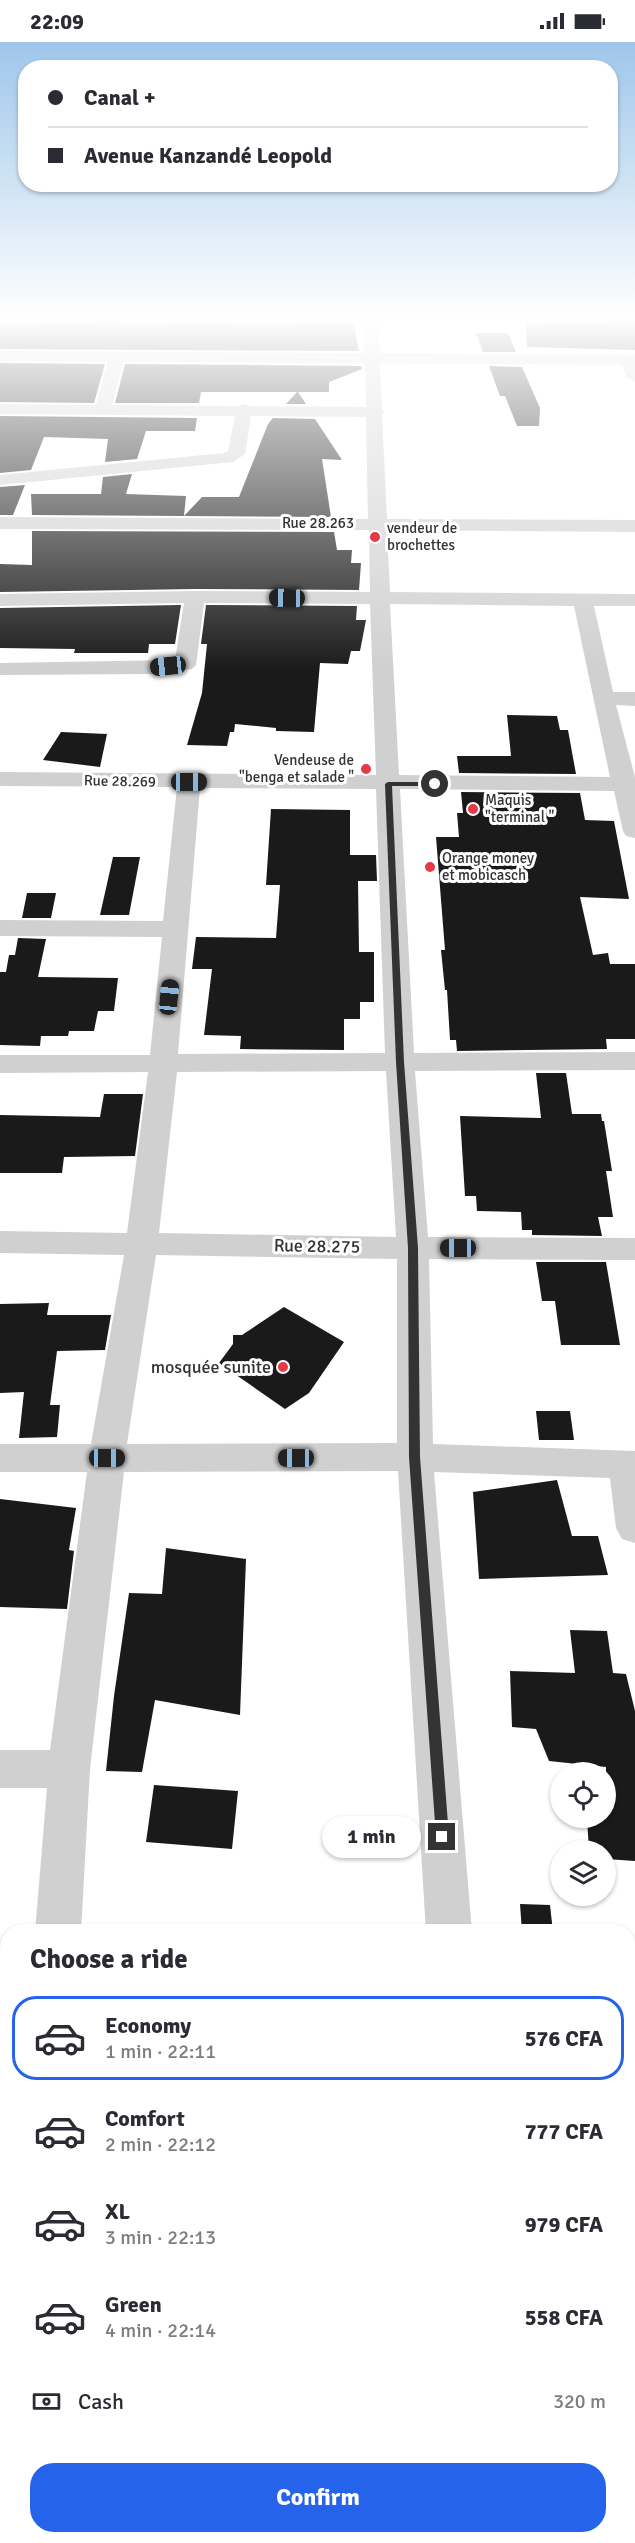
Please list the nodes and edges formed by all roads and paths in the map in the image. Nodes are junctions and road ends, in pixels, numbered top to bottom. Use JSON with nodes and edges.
{"nodes":[{"id":1,"x":239,"y":437,"type":"edge"},
{"id":2,"x":376,"y":437,"type":"edge"},
{"id":3,"x":0,"y":480,"type":"edge"},
{"id":4,"x":0,"y":523,"type":"edge"},
{"id":5,"x":378,"y":523,"type":"junction"},
{"id":6,"x":635,"y":526,"type":"edge"},
{"id":7,"x":195,"y":597,"type":"junction"},
{"id":8,"x":583,"y":599,"type":"junction"},
{"id":9,"x":0,"y":600,"type":"edge"},
{"id":10,"x":380,"y":600,"type":"junction"},
{"id":11,"x":635,"y":600,"type":"edge"},
{"id":12,"x":1,"y":671,"type":"edge"},
{"id":13,"x":603,"y":698,"type":"junction"},
{"id":14,"x":635,"y":699,"type":"edge"},
{"id":15,"x":0,"y":779,"type":"edge"},
{"id":16,"x":189,"y":782,"type":"junction"},
{"id":17,"x":388,"y":784,"type":"junction"},
{"id":18,"x":629,"y":784,"type":"edge"},
{"id":19,"x":635,"y":831,"type":"edge"},
{"id":20,"x":0,"y":928,"type":"edge"},
{"id":21,"x":176,"y":929,"type":"junction"},
{"id":22,"x":635,"y":1061,"type":"edge"},
{"id":23,"x":400,"y":1062,"type":"junction"},
{"id":24,"x":0,"y":1064,"type":"edge"},
{"id":25,"x":163,"y":1065,"type":"junction"},
{"id":26,"x":0,"y":1242,"type":"edge"},
{"id":27,"x":142,"y":1243,"type":"junction"},
{"id":28,"x":413,"y":1248,"type":"junction"},
{"id":29,"x":635,"y":1249,"type":"edge"},
{"id":30,"x":415,"y":1457,"type":"junction"},
{"id":31,"x":0,"y":1458,"type":"edge"},
{"id":32,"x":107,"y":1458,"type":"junction"},
{"id":33,"x":630,"y":1465,"type":"edge"},
{"id":34,"x":635,"y":1528,"type":"edge"},
{"id":35,"x":0,"y":1769,"type":"edge"},
{"id":36,"x":69,"y":1769,"type":"junction"},
{"id":37,"x":59,"y":1924,"type":"edge"},
{"id":38,"x":448,"y":1924,"type":"edge"}],
"edges":[{"from":1,"to":3,"type":"street"},
{"from":2,"to":5,"type":"street"},
{"from":4,"to":5,"type":"street","name":"Rue 28.263"},
{"from":5,"to":6,"type":"street","name":"Rue 28.263"},
{"from":5,"to":10,"type":"street"},
{"from":7,"to":9,"type":"street"},
{"from":7,"to":10,"type":"street"},
{"from":7,"to":12,"type":"street"},
{"from":8,"to":10,"type":"street"},
{"from":8,"to":11,"type":"street"},
{"from":8,"to":13,"type":"street"},
{"from":10,"to":17,"type":"street"},
{"from":13,"to":14,"type":"street"},
{"from":13,"to":18,"type":"street"},
{"from":15,"to":16,"type":"street","name":"Rue 28.269"},
{"from":16,"to":17,"type":"street","name":"Rue 28.269"},
{"from":16,"to":21,"type":"street"},
{"from":17,"to":18,"type":"street","name":"Rue 28.269"},
{"from":17,"to":23,"type":"street"},
{"from":18,"to":19,"type":"street"},
{"from":20,"to":21,"type":"street"},
{"from":21,"to":25,"type":"street"},
{"from":22,"to":23,"type":"street"},
{"from":23,"to":25,"type":"street"},
{"from":23,"to":28,"type":"street"},
{"from":24,"to":25,"type":"street"},
{"from":25,"to":27,"type":"street"},
{"from":26,"to":27,"type":"street","name":"Rue 28.275"},
{"from":27,"to":28,"type":"street","name":"Rue 28.275"},
{"from":27,"to":32,"type":"street"},
{"from":28,"to":29,"type":"street","name":"Rue 28.275"},
{"from":28,"to":30,"type":"street"},
{"from":30,"to":32,"type":"street"},
{"from":30,"to":33,"type":"street"},
{"from":30,"to":38,"type":"street"},
{"from":31,"to":32,"type":"street"},
{"from":32,"to":36,"type":"street"},
{"from":33,"to":34,"type":"street"},
{"from":35,"to":36,"type":"street"},
{"from":36,"to":37,"type":"street"}]}
